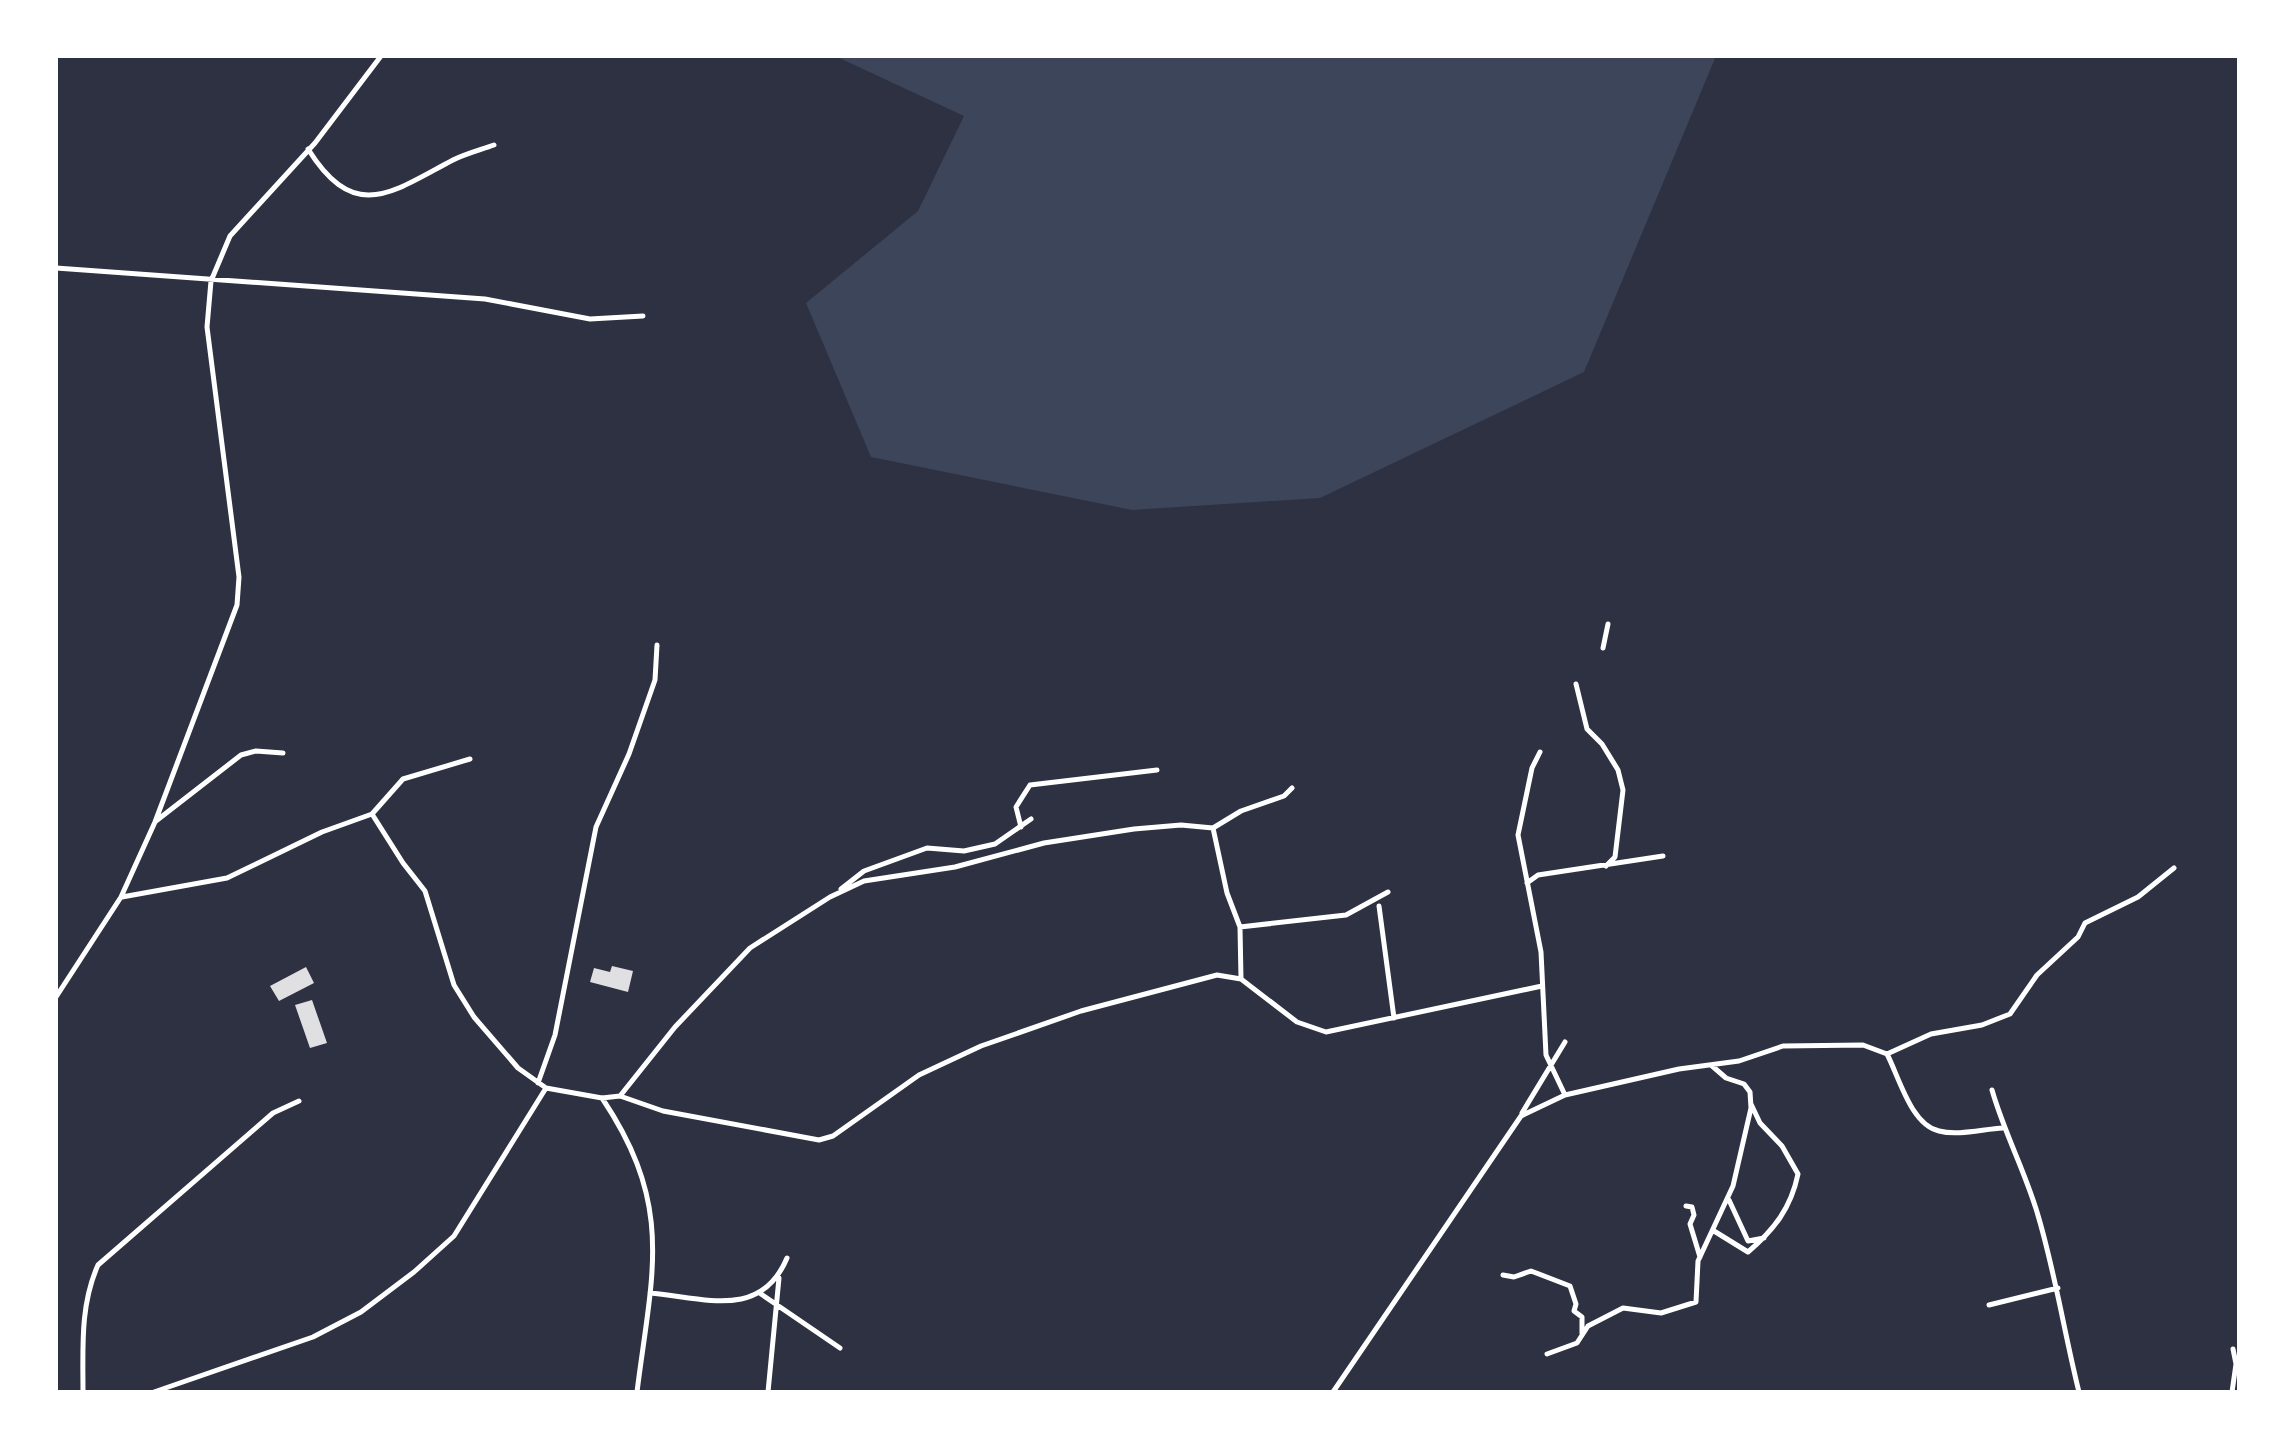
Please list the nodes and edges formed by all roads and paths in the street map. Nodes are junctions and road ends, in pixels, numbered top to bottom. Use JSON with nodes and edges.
{"nodes":[{"id":1,"x":381,"y":56,"type":"edge"},
{"id":2,"x":494,"y":145,"type":"dead end"},
{"id":3,"x":308,"y":149,"type":"junction"},
{"id":4,"x":56,"y":268,"type":"edge"},
{"id":5,"x":211,"y":281,"type":"junction"},
{"id":6,"x":643,"y":316,"type":"dead end"},
{"id":7,"x":1608,"y":624,"type":"dead end"},
{"id":8,"x":657,"y":645,"type":"dead end"},
{"id":9,"x":1603,"y":648,"type":"dead end"},
{"id":10,"x":1576,"y":684,"type":"dead end"},
{"id":11,"x":1540,"y":752,"type":"dead end"},
{"id":12,"x":283,"y":753,"type":"dead end"},
{"id":13,"x":470,"y":759,"type":"dead end"},
{"id":14,"x":1157,"y":770,"type":"dead end"},
{"id":15,"x":1292,"y":788,"type":"dead end"},
{"id":16,"x":372,"y":814,"type":"junction"},
{"id":17,"x":1031,"y":819,"type":"dead end"},
{"id":18,"x":155,"y":822,"type":"junction"},
{"id":19,"x":1021,"y":827,"type":"junction"},
{"id":20,"x":1213,"y":828,"type":"junction"},
{"id":21,"x":1663,"y":856,"type":"dead end"},
{"id":22,"x":1606,"y":866,"type":"junction"},
{"id":23,"x":2174,"y":868,"type":"dead end"},
{"id":24,"x":1527,"y":883,"type":"junction"},
{"id":25,"x":1388,"y":892,"type":"dead end"},
{"id":26,"x":834,"y":895,"type":"junction"},
{"id":27,"x":121,"y":897,"type":"junction"},
{"id":28,"x":1379,"y":906,"type":"dead end"},
{"id":29,"x":1240,"y":927,"type":"junction"},
{"id":30,"x":1241,"y":979,"type":"junction"},
{"id":31,"x":1542,"y":986,"type":"junction"},
{"id":32,"x":56,"y":997,"type":"edge"},
{"id":33,"x":1394,"y":1018,"type":"junction"},
{"id":34,"x":1565,"y":1042,"type":"dead end"},
{"id":35,"x":1887,"y":1054,"type":"junction"},
{"id":36,"x":1551,"y":1065,"type":"junction"},
{"id":37,"x":1711,"y":1065,"type":"junction"},
{"id":38,"x":538,"y":1083,"type":"junction"},
{"id":39,"x":546,"y":1088,"type":"junction"},
{"id":40,"x":1992,"y":1090,"type":"dead end"},
{"id":41,"x":1565,"y":1095,"type":"junction"},
{"id":42,"x":620,"y":1096,"type":"junction"},
{"id":43,"x":602,"y":1098,"type":"junction"},
{"id":44,"x":299,"y":1101,"type":"dead end"},
{"id":45,"x":1751,"y":1103,"type":"junction"},
{"id":46,"x":1521,"y":1116,"type":"junction"},
{"id":47,"x":2003,"y":1128,"type":"junction"},
{"id":48,"x":1728,"y":1199,"type":"junction"},
{"id":49,"x":1686,"y":1206,"type":"dead end"},
{"id":50,"x":1714,"y":1231,"type":"junction"},
{"id":51,"x":1764,"y":1238,"type":"junction"},
{"id":52,"x":1700,"y":1257,"type":"junction"},
{"id":53,"x":787,"y":1258,"type":"dead end"},
{"id":54,"x":1503,"y":1275,"type":"dead end"},
{"id":55,"x":780,"y":1276,"type":"junction"},
{"id":56,"x":2058,"y":1288,"type":"junction"},
{"id":57,"x":650,"y":1293,"type":"junction"},
{"id":58,"x":761,"y":1294,"type":"junction"},
{"id":59,"x":777,"y":1305,"type":"junction"},
{"id":60,"x":1989,"y":1305,"type":"dead end"},
{"id":61,"x":1582,"y":1335,"type":"junction"},
{"id":62,"x":840,"y":1348,"type":"dead end"},
{"id":63,"x":2233,"y":1349,"type":"dead end"},
{"id":64,"x":1547,"y":1354,"type":"dead end"},
{"id":65,"x":2238,"y":1364,"type":"edge"},
{"id":66,"x":1335,"y":1389,"type":"edge"},
{"id":67,"x":83,"y":1392,"type":"edge"},
{"id":68,"x":154,"y":1392,"type":"edge"},
{"id":69,"x":637,"y":1392,"type":"edge"},
{"id":70,"x":768,"y":1392,"type":"edge"},
{"id":71,"x":1342,"y":1392,"type":"edge"},
{"id":72,"x":2079,"y":1392,"type":"edge"},
{"id":73,"x":2232,"y":1392,"type":"edge"}],
"edges":[{"from":1,"to":3,"type":"street"},
{"from":2,"to":3,"type":"street"},
{"from":3,"to":5,"type":"street"},
{"from":4,"to":5,"type":"street"},
{"from":5,"to":6,"type":"street"},
{"from":5,"to":18,"type":"street"},
{"from":7,"to":9,"type":"street"},
{"from":8,"to":38,"type":"street"},
{"from":10,"to":22,"type":"street"},
{"from":11,"to":24,"type":"street"},
{"from":12,"to":18,"type":"street"},
{"from":13,"to":16,"type":"street"},
{"from":14,"to":19,"type":"street"},
{"from":15,"to":20,"type":"street"},
{"from":16,"to":27,"type":"street"},
{"from":16,"to":38,"type":"street"},
{"from":17,"to":19,"type":"street"},
{"from":18,"to":27,"type":"street"},
{"from":19,"to":26,"type":"street"},
{"from":20,"to":26,"type":"street"},
{"from":20,"to":29,"type":"street"},
{"from":21,"to":22,"type":"street"},
{"from":22,"to":24,"type":"street"},
{"from":23,"to":35,"type":"street"},
{"from":24,"to":31,"type":"street"},
{"from":25,"to":29,"type":"street"},
{"from":26,"to":42,"type":"street"},
{"from":27,"to":32,"type":"street"},
{"from":28,"to":33,"type":"street"},
{"from":29,"to":30,"type":"street"},
{"from":30,"to":33,"type":"street"},
{"from":30,"to":42,"type":"street"},
{"from":31,"to":33,"type":"street"},
{"from":31,"to":36,"type":"street"},
{"from":34,"to":36,"type":"street"},
{"from":35,"to":37,"type":"street"},
{"from":35,"to":47,"type":"street"},
{"from":36,"to":41,"type":"street"},
{"from":36,"to":46,"type":"street"},
{"from":37,"to":41,"type":"street"},
{"from":37,"to":45,"type":"street"},
{"from":38,"to":39,"type":"street"},
{"from":39,"to":43,"type":"street"},
{"from":39,"to":68,"type":"street"},
{"from":40,"to":47,"type":"street"},
{"from":41,"to":46,"type":"street"},
{"from":42,"to":43,"type":"street"},
{"from":43,"to":57,"type":"street"},
{"from":44,"to":67,"type":"street"},
{"from":45,"to":48,"type":"street"},
{"from":45,"to":51,"type":"street"},
{"from":46,"to":66,"type":"street"},
{"from":47,"to":56,"type":"street"},
{"from":48,"to":50,"type":"street"},
{"from":48,"to":51,"type":"street"},
{"from":49,"to":52,"type":"street"},
{"from":50,"to":51,"type":"street"},
{"from":50,"to":52,"type":"street"},
{"from":52,"to":61,"type":"street"},
{"from":53,"to":55,"type":"street"},
{"from":54,"to":61,"type":"street"},
{"from":55,"to":58,"type":"street"},
{"from":55,"to":59,"type":"street"},
{"from":56,"to":60,"type":"street"},
{"from":56,"to":72,"type":"street"},
{"from":57,"to":58,"type":"street"},
{"from":57,"to":69,"type":"street"},
{"from":58,"to":59,"type":"street"},
{"from":59,"to":62,"type":"street"},
{"from":59,"to":70,"type":"street"},
{"from":61,"to":64,"type":"street"},
{"from":63,"to":65,"type":"street"},
{"from":65,"to":73,"type":"street"},
{"from":66,"to":71,"type":"street"}]}
